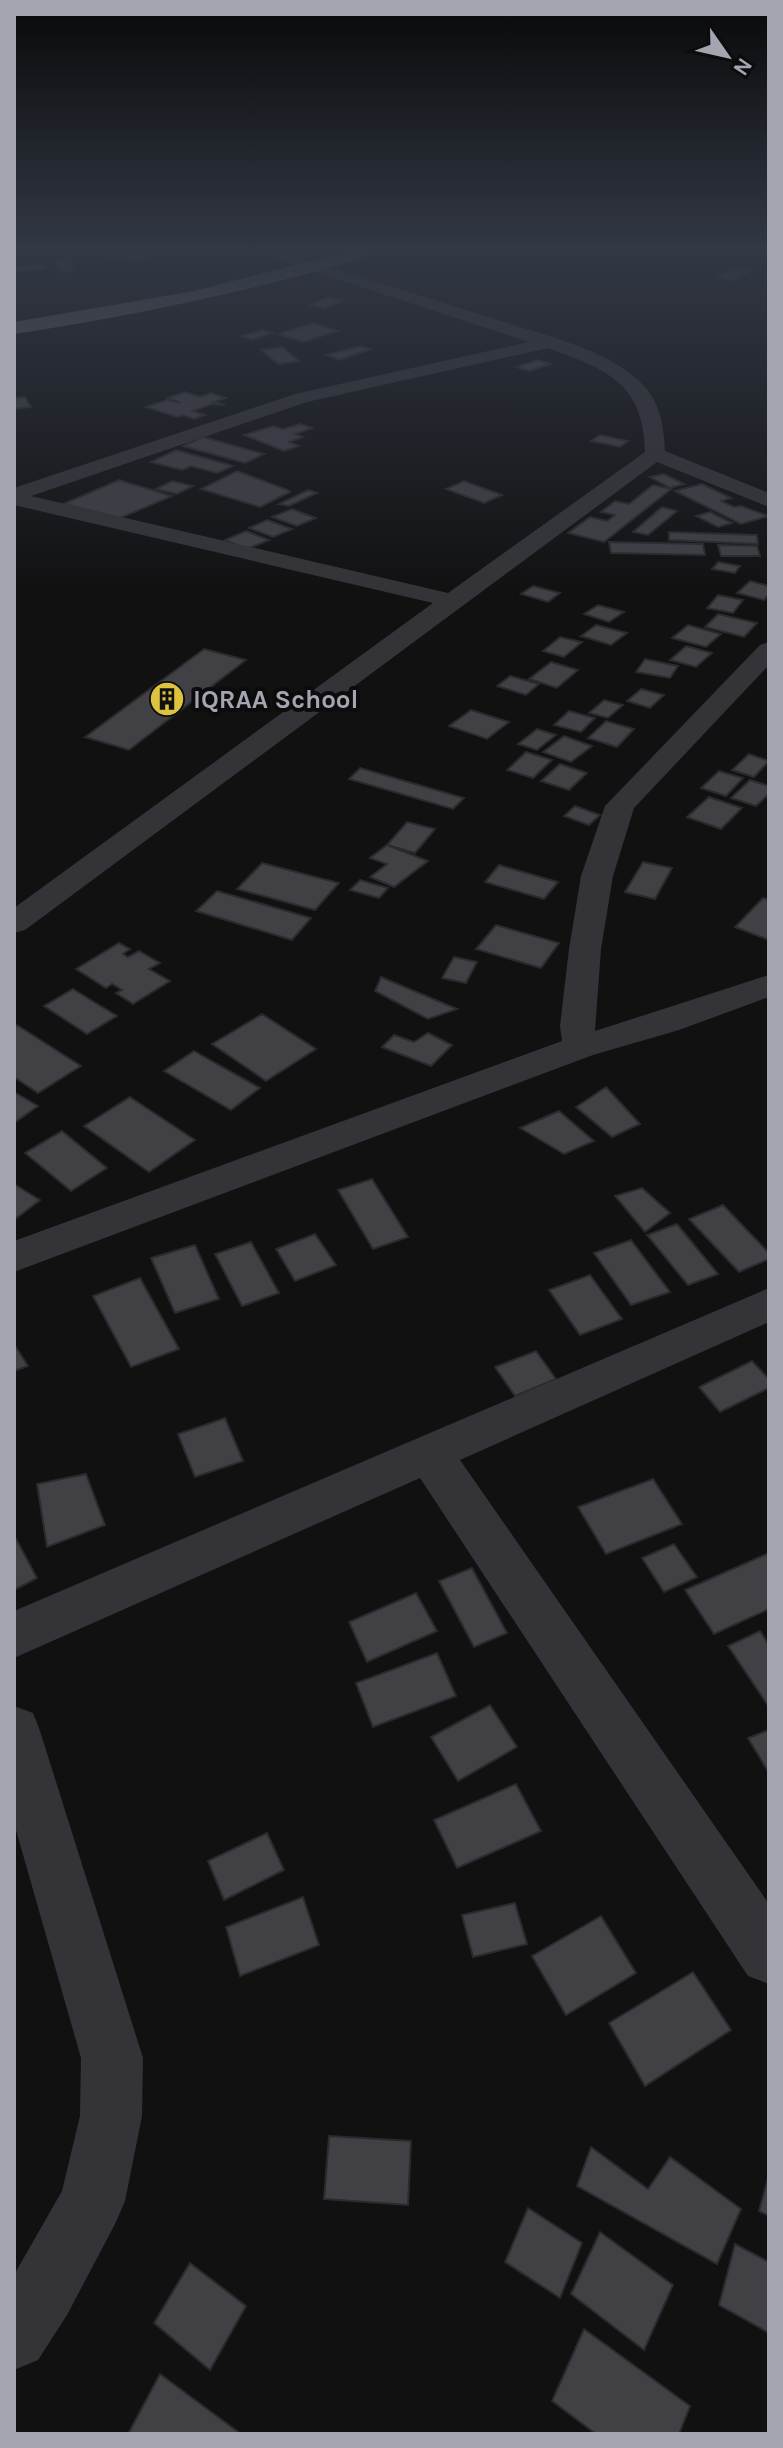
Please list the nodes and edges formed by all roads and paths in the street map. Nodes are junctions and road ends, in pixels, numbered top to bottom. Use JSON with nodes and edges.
{"nodes":[{"id":1,"x":453,"y":364,"type":"edge"},
{"id":2,"x":601,"y":364,"type":"edge"},
{"id":3,"x":655,"y":454,"type":"junction"},
{"id":4,"x":14,"y":497,"type":"edge"},
{"id":5,"x":769,"y":501,"type":"edge"},
{"id":6,"x":453,"y":601,"type":"junction"},
{"id":7,"x":769,"y":650,"type":"edge"},
{"id":8,"x":14,"y":923,"type":"edge"},
{"id":9,"x":769,"y":985,"type":"edge"},
{"id":10,"x":580,"y":1047,"type":"junction"},
{"id":11,"x":14,"y":1257,"type":"edge"},
{"id":12,"x":769,"y":1304,"type":"edge"},
{"id":13,"x":429,"y":1453,"type":"junction"},
{"id":14,"x":14,"y":1635,"type":"edge"},
{"id":15,"x":14,"y":1731,"type":"edge"},
{"id":16,"x":769,"y":1955,"type":"edge"},
{"id":17,"x":14,"y":2336,"type":"edge"}],
"edges":[{"from":1,"to":4,"type":"street"},
{"from":2,"to":3,"type":"street"},
{"from":3,"to":5,"type":"street"},
{"from":3,"to":6,"type":"street"},
{"from":4,"to":6,"type":"street"},
{"from":6,"to":8,"type":"street"},
{"from":7,"to":10,"type":"street"},
{"from":9,"to":10,"type":"street"},
{"from":10,"to":11,"type":"street"},
{"from":12,"to":13,"type":"street"},
{"from":13,"to":14,"type":"street"},
{"from":13,"to":16,"type":"street"},
{"from":15,"to":17,"type":"street"}]}
